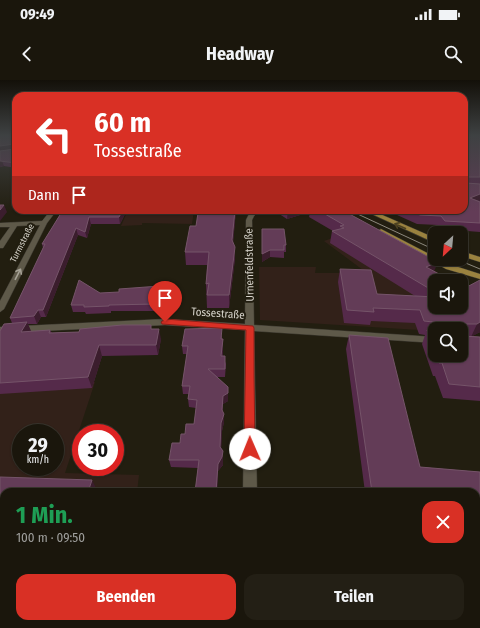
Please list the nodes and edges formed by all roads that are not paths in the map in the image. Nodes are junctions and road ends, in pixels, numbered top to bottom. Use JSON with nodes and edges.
{"nodes":[{"id":1,"x":51,"y":214,"type":"edge"},
{"id":2,"x":252,"y":214,"type":"edge"},
{"id":3,"x":375,"y":214,"type":"edge"},
{"id":4,"x":44,"y":224,"type":"junction"},
{"id":5,"x":0,"y":225,"type":"edge"},
{"id":6,"x":14,"y":225,"type":"junction"},
{"id":7,"x":375,"y":228,"type":"edge"},
{"id":8,"x":428,"y":238,"type":"edge"},
{"id":9,"x":0,"y":246,"type":"edge"},
{"id":10,"x":468,"y":253,"type":"edge"},
{"id":11,"x":480,"y":253,"type":"edge"},
{"id":12,"x":468,"y":256,"type":"edge"},
{"id":13,"x":480,"y":260,"type":"edge"},
{"id":14,"x":449,"y":267,"type":"junction"},
{"id":15,"x":480,"y":277,"type":"edge"},
{"id":16,"x":480,"y":287,"type":"edge"},
{"id":17,"x":0,"y":309,"type":"edge"},
{"id":18,"x":250,"y":328,"type":"junction"},
{"id":19,"x":0,"y":330,"type":"edge"},
{"id":20,"x":428,"y":340,"type":"edge"},
{"id":21,"x":250,"y":488,"type":"edge"}],
"edges":[{"from":1,"to":4,"type":"street","name":"Turmstraße"},
{"from":2,"to":18,"type":"street","name":"Urnenfeldstraße"},
{"from":8,"to":3,"type":"main road","one_way":true},
{"from":4,"to":6,"type":"street"},
{"from":17,"to":4,"type":"street","name":"Turmstraße","one_way":true},
{"from":5,"to":6,"type":"street"},
{"from":6,"to":9,"type":"street","name":"Turmstraße"},
{"from":7,"to":14,"type":"main road"},
{"from":10,"to":11,"type":"main road"},
{"from":12,"to":13,"type":"main road"},
{"from":14,"to":15,"type":"main road"},
{"from":14,"to":16,"type":"main road"},
{"from":18,"to":19,"type":"street","name":"Tossestraße"},
{"from":18,"to":20,"type":"street","name":"Tossestraße"},
{"from":18,"to":21,"type":"street","name":"Urnenfeldstraße"}]}
